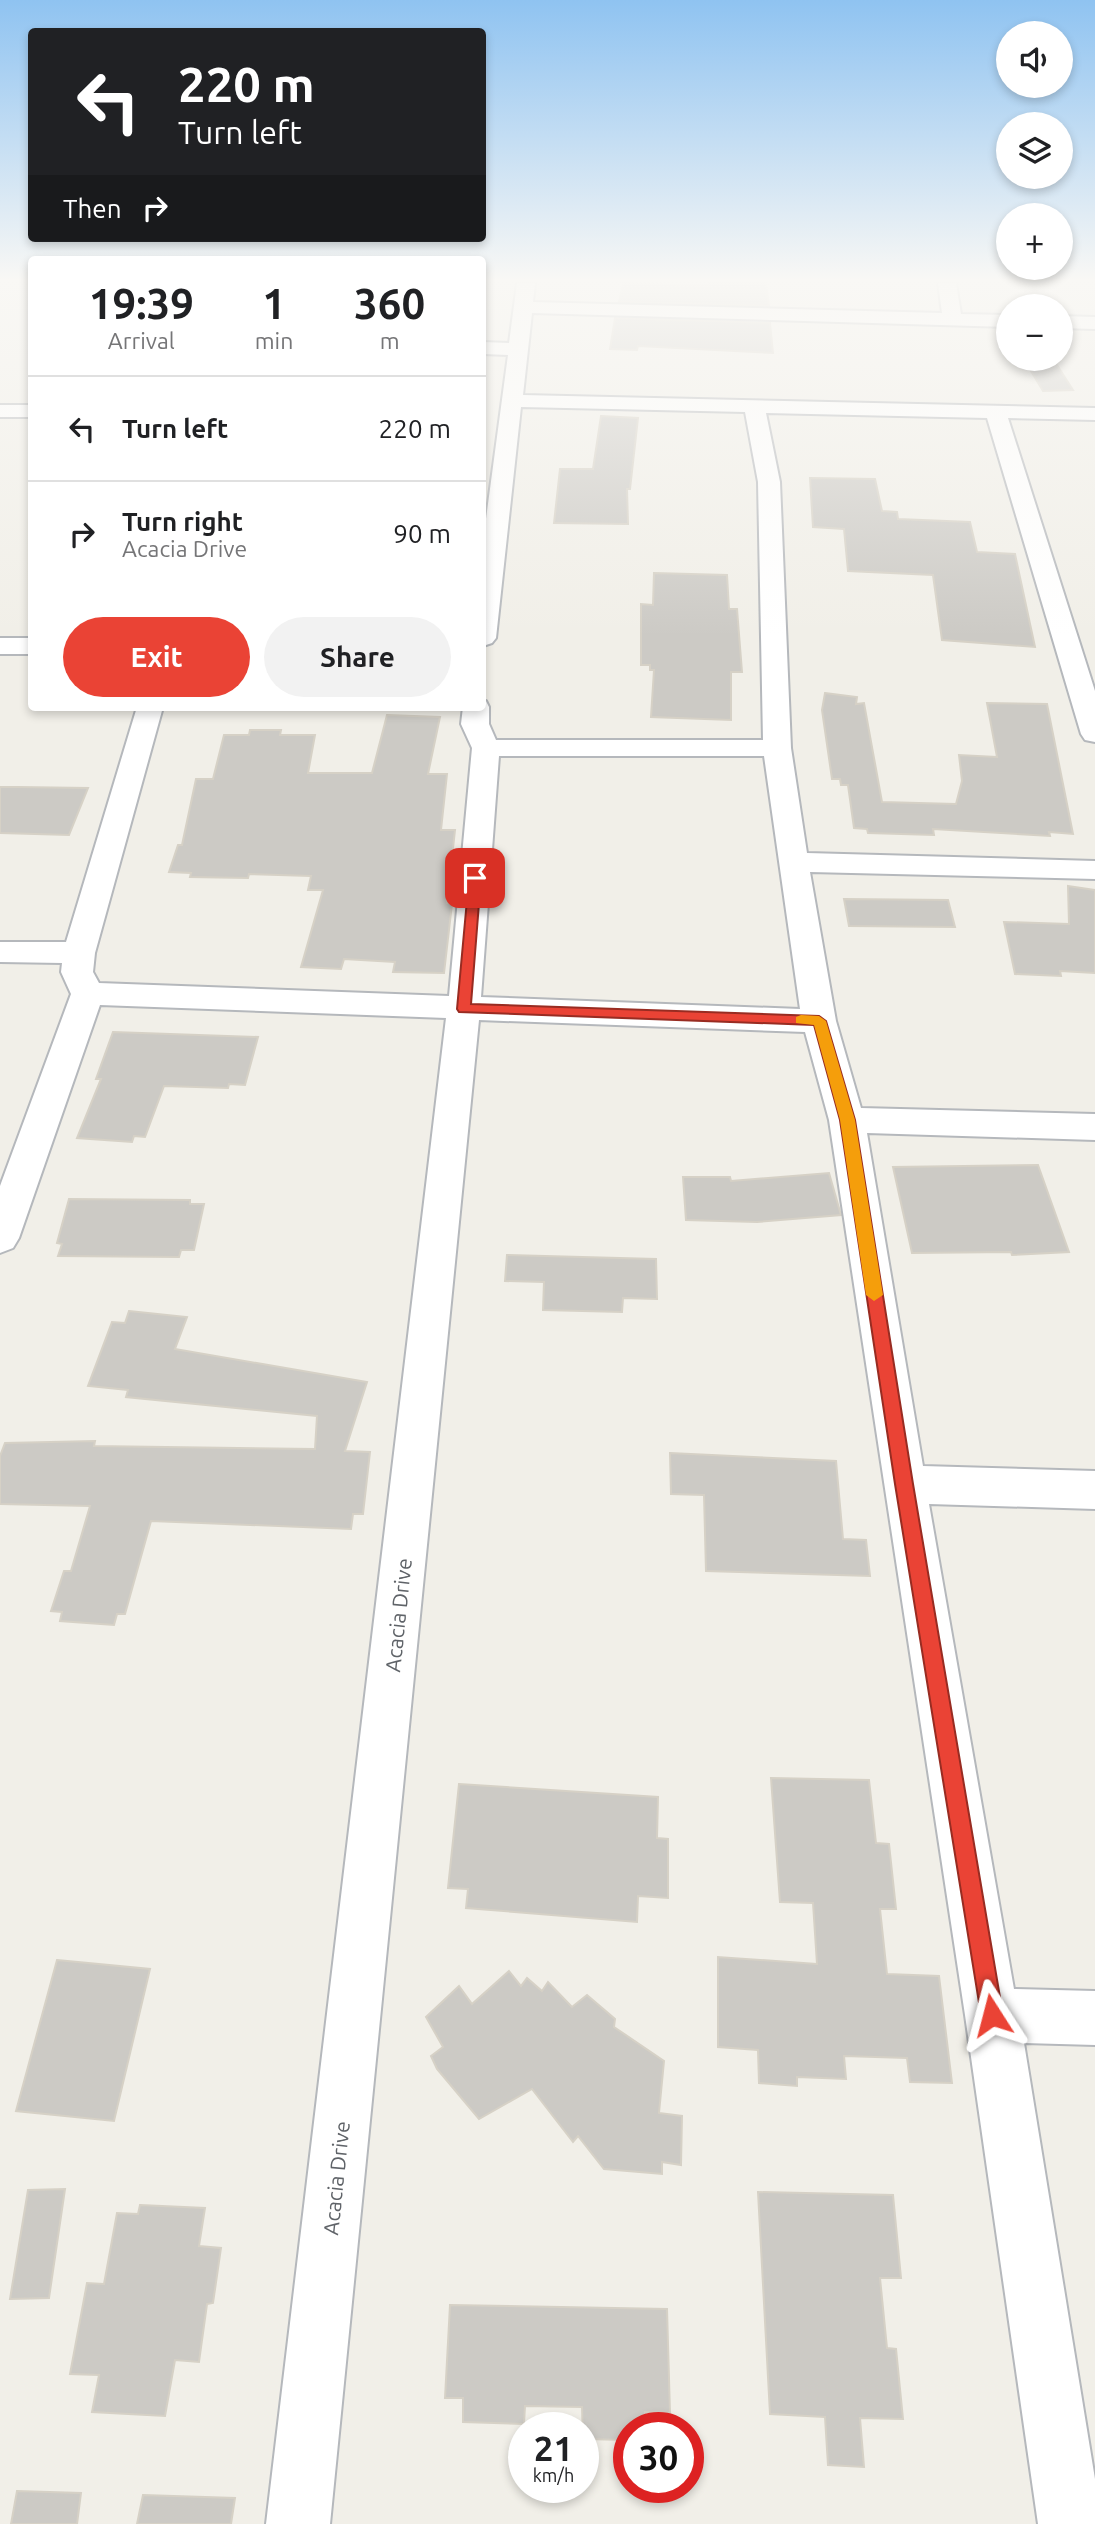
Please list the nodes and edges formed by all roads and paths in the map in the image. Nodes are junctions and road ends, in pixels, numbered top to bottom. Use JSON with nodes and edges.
{"nodes":[{"id":1,"x":510,"y":401,"type":"joint"},
{"id":2,"x":754,"y":405,"type":"junction"},
{"id":3,"x":0,"y":411,"type":"edge"},
{"id":4,"x":28,"y":411,"type":"edge"},
{"id":5,"x":996,"y":413,"type":"junction"},
{"id":6,"x":1095,"y":414,"type":"edge"},
{"id":7,"x":486,"y":612,"type":"edge"},
{"id":8,"x":0,"y":646,"type":"edge"},
{"id":9,"x":28,"y":646,"type":"edge"},
{"id":10,"x":149,"y":711,"type":"edge"},
{"id":11,"x":481,"y":727,"type":"edge"},
{"id":12,"x":1095,"y":734,"type":"edge"},
{"id":13,"x":776,"y":748,"type":"junction"},
{"id":14,"x":793,"y":862,"type":"junction"},
{"id":15,"x":1095,"y":870,"type":"edge"},
{"id":16,"x":0,"y":952,"type":"edge"},
{"id":17,"x":79,"y":953,"type":"junction"},
{"id":18,"x":87,"y":994,"type":"junction"},
{"id":19,"x":464,"y":1009,"type":"junction"},
{"id":20,"x":819,"y":1021,"type":"junction"},
{"id":21,"x":847,"y":1120,"type":"junction"},
{"id":22,"x":1095,"y":1127,"type":"edge"},
{"id":23,"x":0,"y":1238,"type":"edge"},
{"id":24,"x":904,"y":1484,"type":"junction"},
{"id":25,"x":1095,"y":1490,"type":"edge"},
{"id":26,"x":992,"y":2015,"type":"junction"},
{"id":27,"x":1095,"y":2018,"type":"edge"},
{"id":28,"x":298,"y":2524,"type":"edge"},
{"id":29,"x":1070,"y":2524,"type":"edge"}],
"edges":[{"from":1,"to":2,"type":"street"},
{"from":1,"to":7,"type":"street"},
{"from":2,"to":5,"type":"street"},
{"from":2,"to":13,"type":"street"},
{"from":3,"to":4,"type":"street"},
{"from":5,"to":6,"type":"street"},
{"from":5,"to":12,"type":"street"},
{"from":8,"to":9,"type":"street"},
{"from":10,"to":17,"type":"street"},
{"from":11,"to":13,"type":"street"},
{"from":11,"to":19,"type":"street","name":"Acacia Drive"},
{"from":13,"to":14,"type":"street"},
{"from":14,"to":15,"type":"street"},
{"from":14,"to":20,"type":"street"},
{"from":16,"to":17,"type":"street"},
{"from":17,"to":18,"type":"street"},
{"from":18,"to":19,"type":"street"},
{"from":18,"to":23,"type":"street"},
{"from":19,"to":20,"type":"street"},
{"from":19,"to":28,"type":"street","name":"Acacia Drive"},
{"from":20,"to":21,"type":"street"},
{"from":21,"to":22,"type":"street"},
{"from":21,"to":24,"type":"street"},
{"from":24,"to":25,"type":"street"},
{"from":24,"to":26,"type":"street"},
{"from":26,"to":27,"type":"street"},
{"from":26,"to":29,"type":"street"}]}
